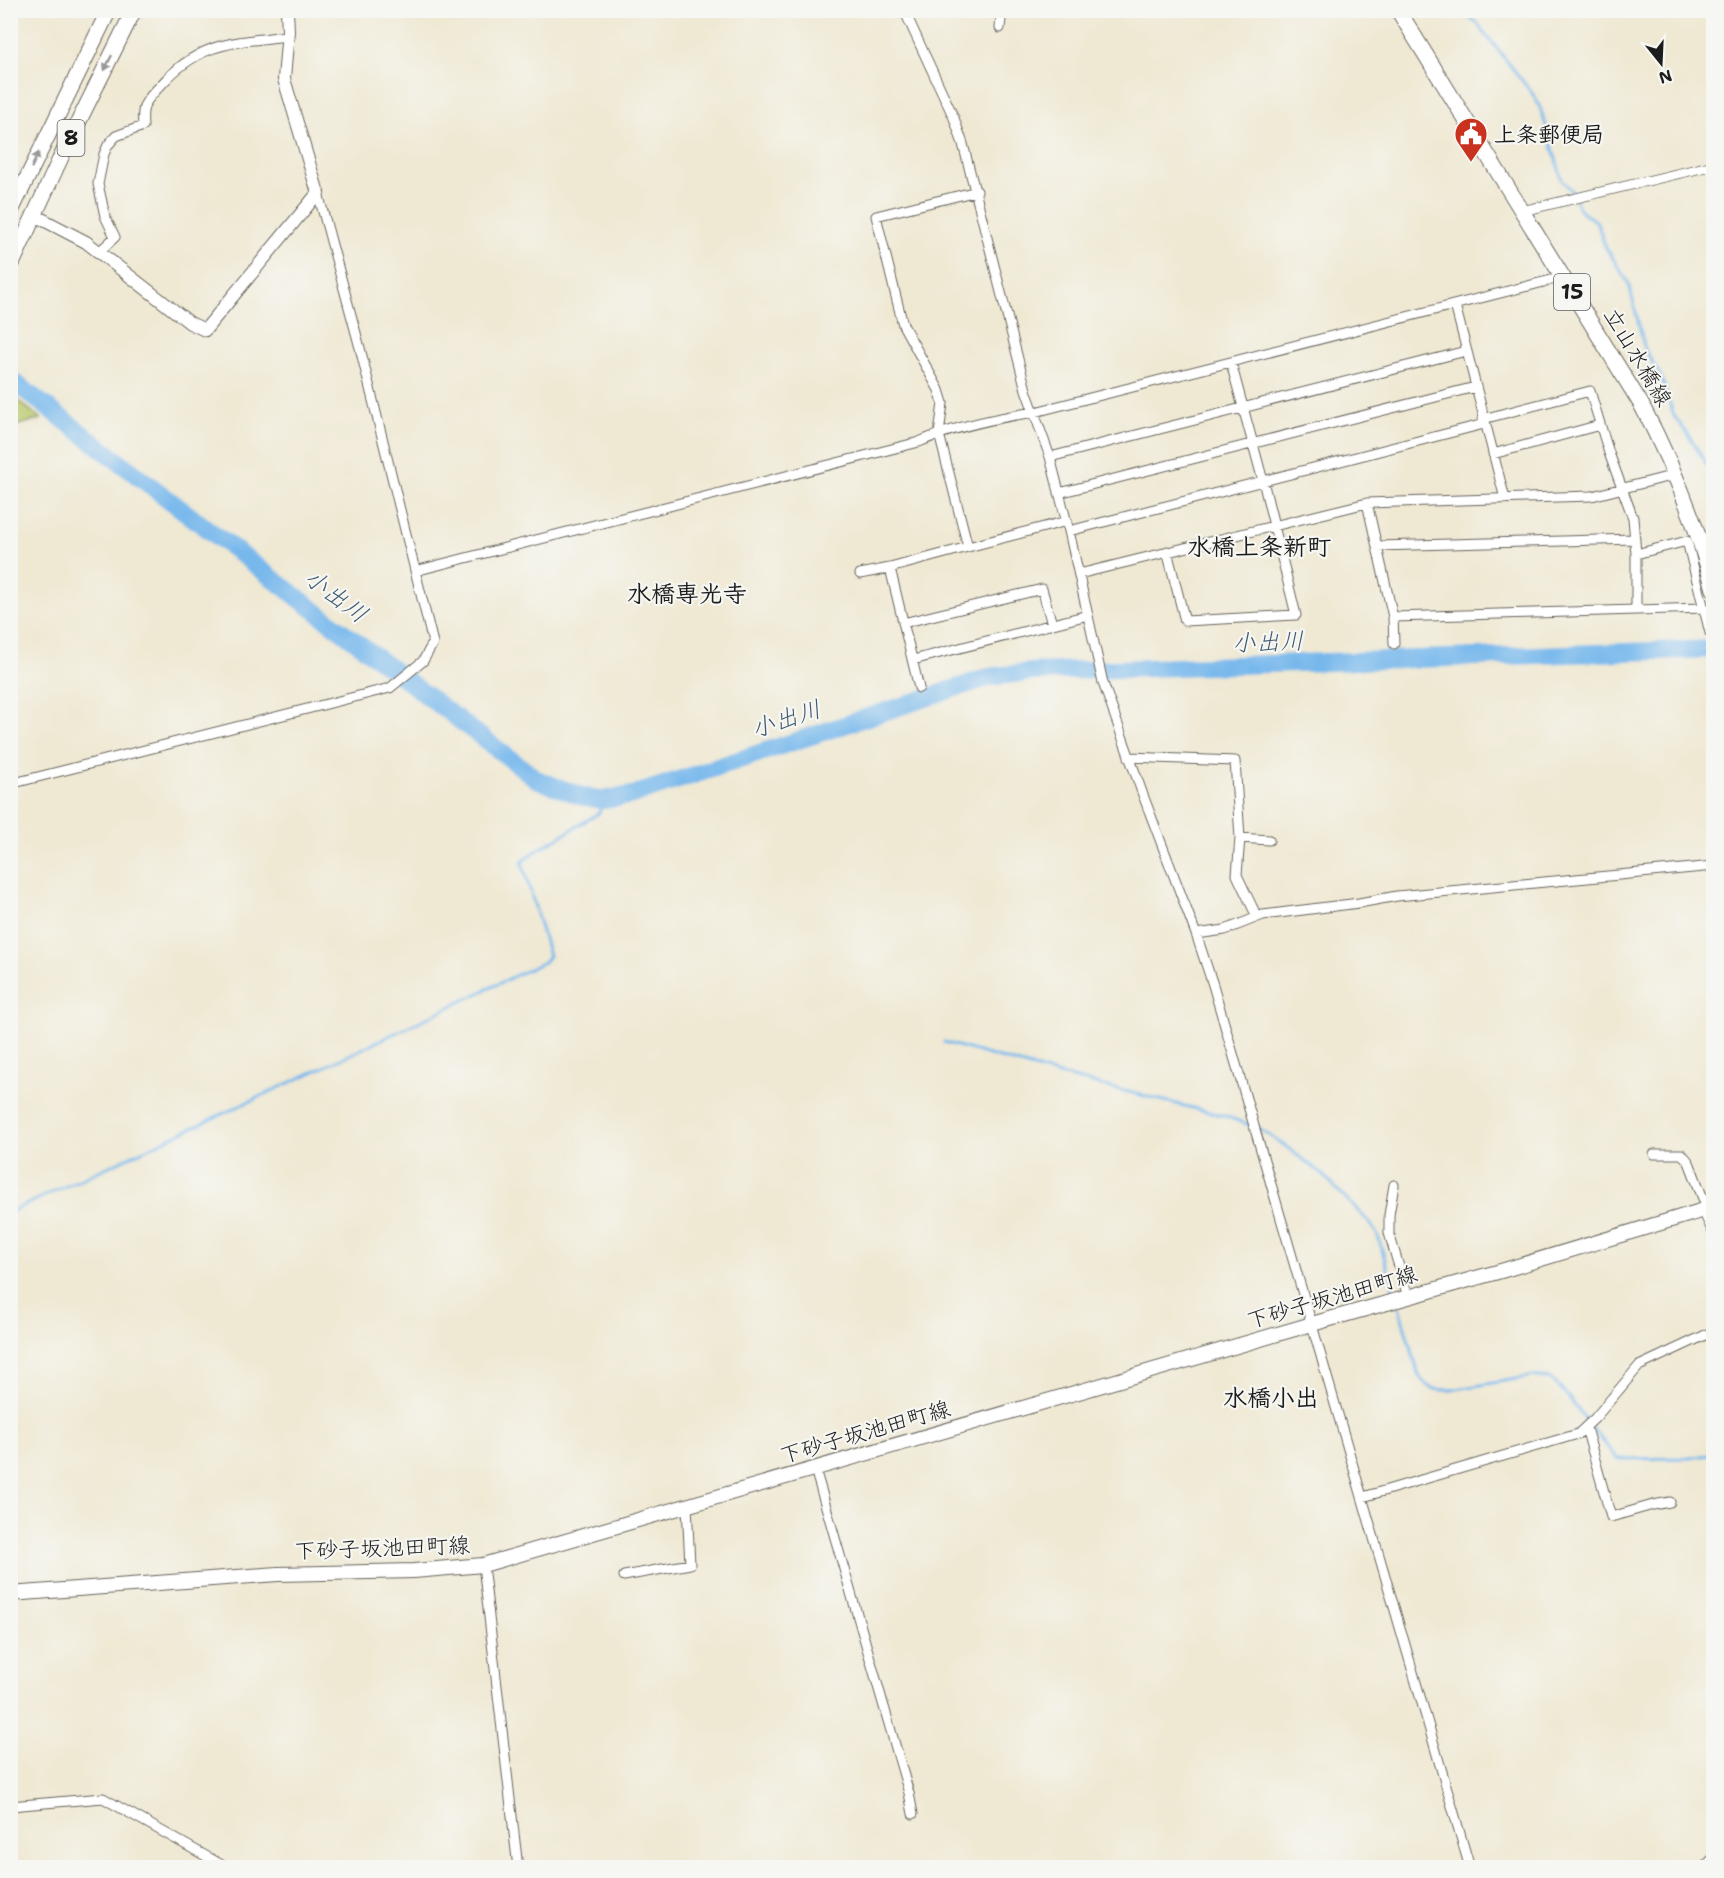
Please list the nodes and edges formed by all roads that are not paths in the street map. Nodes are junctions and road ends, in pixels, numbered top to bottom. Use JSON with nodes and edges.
{"nodes":[{"id":1,"x":109,"y":10,"type":"edge"},
{"id":2,"x":134,"y":10,"type":"edge"},
{"id":3,"x":287,"y":10,"type":"edge"},
{"id":4,"x":904,"y":10,"type":"edge"},
{"id":5,"x":1002,"y":10,"type":"edge"},
{"id":6,"x":1398,"y":10,"type":"edge"},
{"id":7,"x":1000,"y":27,"type":"dead end"},
{"id":8,"x":287,"y":36,"type":"junction"},
{"id":9,"x":1713,"y":165,"type":"edge"},
{"id":10,"x":977,"y":191,"type":"junction"},
{"id":11,"x":318,"y":193,"type":"junction"},
{"id":12,"x":1522,"y":211,"type":"junction"},
{"id":13,"x":10,"y":213,"type":"edge"},
{"id":14,"x":34,"y":215,"type":"junction"},
{"id":15,"x":99,"y":252,"type":"junction"},
{"id":16,"x":10,"y":268,"type":"edge"},
{"id":17,"x":1563,"y":277,"type":"junction"},
{"id":18,"x":1455,"y":305,"type":"junction"},
{"id":19,"x":1466,"y":351,"type":"junction"},
{"id":20,"x":1231,"y":363,"type":"junction"},
{"id":21,"x":1475,"y":387,"type":"junction"},
{"id":22,"x":1244,"y":408,"type":"junction"},
{"id":23,"x":1035,"y":412,"type":"junction"},
{"id":24,"x":1484,"y":421,"type":"junction"},
{"id":25,"x":1600,"y":425,"type":"junction"},
{"id":26,"x":939,"y":434,"type":"junction"},
{"id":27,"x":1254,"y":445,"type":"junction"},
{"id":28,"x":1492,"y":454,"type":"junction"},
{"id":29,"x":1050,"y":457,"type":"junction"},
{"id":30,"x":1675,"y":475,"type":"junction"},
{"id":31,"x":1263,"y":481,"type":"junction"},
{"id":32,"x":1623,"y":488,"type":"junction"},
{"id":33,"x":1059,"y":493,"type":"junction"},
{"id":34,"x":1505,"y":499,"type":"junction"},
{"id":35,"x":1367,"y":503,"type":"junction"},
{"id":36,"x":1275,"y":524,"type":"junction"},
{"id":37,"x":1068,"y":526,"type":"junction"},
{"id":38,"x":1635,"y":539,"type":"junction"},
{"id":39,"x":1377,"y":546,"type":"junction"},
{"id":40,"x":968,"y":547,"type":"junction"},
{"id":41,"x":1167,"y":551,"type":"junction"},
{"id":42,"x":1636,"y":554,"type":"junction"},
{"id":43,"x":890,"y":568,"type":"junction"},
{"id":44,"x":415,"y":571,"type":"junction"},
{"id":45,"x":860,"y":574,"type":"dead end"},
{"id":46,"x":1079,"y":574,"type":"junction"},
{"id":47,"x":1713,"y":589,"type":"edge"},
{"id":48,"x":1705,"y":608,"type":"junction"},
{"id":49,"x":1636,"y":610,"type":"junction"},
{"id":50,"x":1088,"y":615,"type":"junction"},
{"id":51,"x":1393,"y":617,"type":"junction"},
{"id":52,"x":903,"y":622,"type":"junction"},
{"id":53,"x":1052,"y":624,"type":"junction"},
{"id":54,"x":1710,"y":633,"type":"dead end"},
{"id":55,"x":1394,"y":644,"type":"dead end"},
{"id":56,"x":913,"y":660,"type":"junction"},
{"id":57,"x":919,"y":688,"type":"dead end"},
{"id":58,"x":1129,"y":756,"type":"junction"},
{"id":59,"x":10,"y":784,"type":"edge"},
{"id":60,"x":1240,"y":838,"type":"junction"},
{"id":61,"x":1269,"y":840,"type":"dead end"},
{"id":62,"x":1713,"y":866,"type":"edge"},
{"id":63,"x":1257,"y":917,"type":"junction"},
{"id":64,"x":1196,"y":934,"type":"junction"},
{"id":65,"x":1654,"y":1154,"type":"dead end"},
{"id":66,"x":1394,"y":1185,"type":"dead end"},
{"id":67,"x":1708,"y":1209,"type":"edge"},
{"id":68,"x":1713,"y":1234,"type":"edge"},
{"id":69,"x":1407,"y":1297,"type":"junction"},
{"id":70,"x":1312,"y":1324,"type":"junction"},
{"id":71,"x":1713,"y":1331,"type":"edge"},
{"id":72,"x":1586,"y":1428,"type":"junction"},
{"id":73,"x":815,"y":1468,"type":"junction"},
{"id":74,"x":1364,"y":1497,"type":"junction"},
{"id":75,"x":1670,"y":1502,"type":"dead end"},
{"id":76,"x":687,"y":1506,"type":"junction"},
{"id":77,"x":483,"y":1565,"type":"junction"},
{"id":78,"x":624,"y":1576,"type":"dead end"},
{"id":79,"x":10,"y":1594,"type":"edge"},
{"id":80,"x":10,"y":1806,"type":"edge"},
{"id":81,"x":913,"y":1814,"type":"dead end"},
{"id":82,"x":1713,"y":1861,"type":"edge"},
{"id":83,"x":227,"y":1868,"type":"edge"},
{"id":84,"x":518,"y":1868,"type":"edge"},
{"id":85,"x":1470,"y":1868,"type":"edge"},
{"id":86,"x":1707,"y":1868,"type":"edge"}],
"edges":[{"from":13,"to":1,"type":"main road","number":"8","one_way":true},
{"from":2,"to":14,"type":"main road","number":"8","one_way":true},
{"from":3,"to":8,"type":"street"},
{"from":4,"to":10,"type":"street"},
{"from":5,"to":7,"type":"street"},
{"from":6,"to":12,"type":"main road","name":"立山水橋線","number":"15"},
{"from":8,"to":11,"type":"street"},
{"from":8,"to":15,"type":"street"},
{"from":9,"to":12,"type":"street"},
{"from":10,"to":23,"type":"street"},
{"from":10,"to":26,"type":"street"},
{"from":11,"to":15,"type":"street"},
{"from":11,"to":44,"type":"street"},
{"from":12,"to":17,"type":"main road","name":"立山水橋線","number":"15"},
{"from":14,"to":15,"type":"street"},
{"from":14,"to":16,"type":"main road","number":"8"},
{"from":17,"to":18,"type":"street"},
{"from":17,"to":30,"type":"main road","name":"立山水橋線","number":"15"},
{"from":18,"to":19,"type":"street"},
{"from":18,"to":20,"type":"street"},
{"from":19,"to":21,"type":"street"},
{"from":19,"to":22,"type":"street"},
{"from":20,"to":22,"type":"street"},
{"from":20,"to":23,"type":"street"},
{"from":21,"to":24,"type":"street"},
{"from":21,"to":27,"type":"street"},
{"from":22,"to":27,"type":"street"},
{"from":22,"to":29,"type":"street"},
{"from":23,"to":26,"type":"street"},
{"from":23,"to":29,"type":"street"},
{"from":24,"to":25,"type":"street"},
{"from":24,"to":28,"type":"street"},
{"from":24,"to":31,"type":"street"},
{"from":25,"to":28,"type":"street"},
{"from":25,"to":32,"type":"street"},
{"from":26,"to":40,"type":"street"},
{"from":26,"to":44,"type":"street"},
{"from":27,"to":31,"type":"street"},
{"from":27,"to":33,"type":"street"},
{"from":28,"to":34,"type":"street"},
{"from":29,"to":33,"type":"street"},
{"from":30,"to":32,"type":"street"},
{"from":30,"to":47,"type":"main road","name":"立山水橋線","number":"15"},
{"from":31,"to":36,"type":"street"},
{"from":31,"to":37,"type":"street"},
{"from":32,"to":34,"type":"street"},
{"from":32,"to":38,"type":"street"},
{"from":33,"to":37,"type":"street"},
{"from":34,"to":35,"type":"street"},
{"from":35,"to":36,"type":"street"},
{"from":35,"to":39,"type":"street"},
{"from":36,"to":41,"type":"street"},
{"from":36,"to":41,"type":"street"},
{"from":37,"to":40,"type":"street"},
{"from":37,"to":46,"type":"street"},
{"from":38,"to":39,"type":"street"},
{"from":38,"to":42,"type":"street"},
{"from":39,"to":51,"type":"street"},
{"from":40,"to":43,"type":"street"},
{"from":41,"to":46,"type":"street"},
{"from":42,"to":48,"type":"street"},
{"from":42,"to":49,"type":"street"},
{"from":43,"to":45,"type":"street"},
{"from":43,"to":52,"type":"street"},
{"from":44,"to":59,"type":"street"},
{"from":46,"to":50,"type":"street"},
{"from":48,"to":49,"type":"street"},
{"from":48,"to":54,"type":"street"},
{"from":49,"to":51,"type":"street"},
{"from":50,"to":53,"type":"street"},
{"from":50,"to":58,"type":"street"},
{"from":51,"to":55,"type":"street"},
{"from":52,"to":53,"type":"street"},
{"from":52,"to":56,"type":"street"},
{"from":53,"to":56,"type":"street"},
{"from":56,"to":57,"type":"street"},
{"from":58,"to":60,"type":"street"},
{"from":58,"to":64,"type":"street"},
{"from":60,"to":61,"type":"street"},
{"from":60,"to":63,"type":"street"},
{"from":62,"to":63,"type":"street"},
{"from":63,"to":64,"type":"street"},
{"from":64,"to":70,"type":"street"},
{"from":65,"to":67,"type":"street"},
{"from":66,"to":69,"type":"street"},
{"from":67,"to":68,"type":"street"},
{"from":67,"to":69,"type":"main road","name":"下砂子坂池田町線"},
{"from":69,"to":70,"type":"main road","name":"下砂子坂池田町線"},
{"from":70,"to":73,"type":"main road","name":"下砂子坂池田町線"},
{"from":70,"to":74,"type":"street"},
{"from":71,"to":72,"type":"street"},
{"from":72,"to":74,"type":"street"},
{"from":72,"to":75,"type":"street"},
{"from":73,"to":76,"type":"main road","name":"下砂子坂池田町線"},
{"from":73,"to":81,"type":"street"},
{"from":74,"to":85,"type":"street"},
{"from":76,"to":77,"type":"main road","name":"下砂子坂池田町線"},
{"from":76,"to":78,"type":"street"},
{"from":77,"to":79,"type":"main road","name":"下砂子坂池田町線"},
{"from":77,"to":84,"type":"street"},
{"from":80,"to":83,"type":"street"},
{"from":82,"to":86,"type":"main road"}]}
